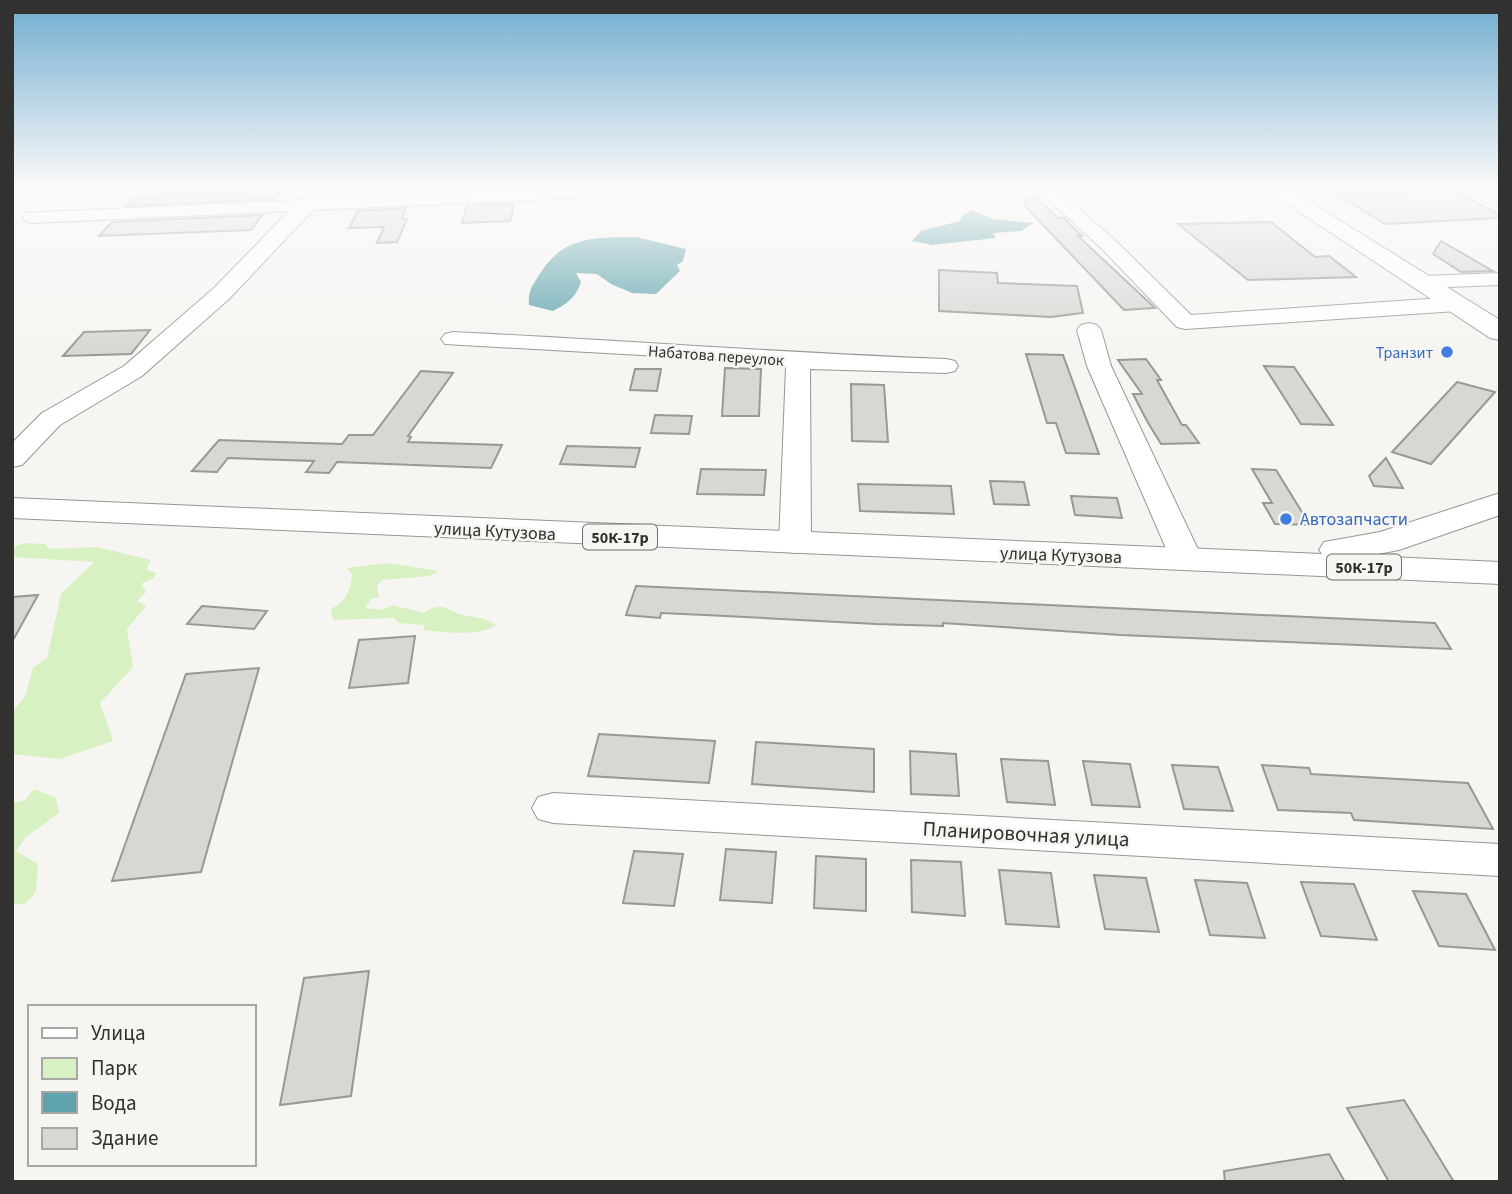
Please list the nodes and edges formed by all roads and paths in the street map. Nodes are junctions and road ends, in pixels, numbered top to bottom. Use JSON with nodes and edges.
{"nodes":[{"id":1,"x":267,"y":245,"type":"edge"},
{"id":2,"x":1109,"y":245,"type":"edge"},
{"id":3,"x":1363,"y":245,"type":"edge"},
{"id":4,"x":1500,"y":279,"type":"edge"},
{"id":5,"x":1422,"y":282,"type":"junction"},
{"id":6,"x":1457,"y":304,"type":"junction"},
{"id":7,"x":1089,"y":330,"type":"dead end"},
{"id":8,"x":1500,"y":332,"type":"edge"},
{"id":9,"x":453,"y":339,"type":"dead end"},
{"id":10,"x":798,"y":361,"type":"junction"},
{"id":11,"x":946,"y":366,"type":"dead end"},
{"id":12,"x":12,"y":459,"type":"edge"},
{"id":13,"x":1500,"y":503,"type":"edge"},
{"id":14,"x":12,"y":508,"type":"edge"},
{"id":15,"x":795,"y":544,"type":"junction"},
{"id":16,"x":1187,"y":560,"type":"junction"},
{"id":17,"x":1227,"y":561,"type":"junction"},
{"id":18,"x":1500,"y":573,"type":"edge"},
{"id":19,"x":553,"y":808,"type":"dead end"},
{"id":20,"x":1500,"y":860,"type":"edge"}],
"edges":[{"from":1,"to":12,"type":"street"},
{"from":2,"to":6,"type":"street"},
{"from":3,"to":5,"type":"main road"},
{"from":4,"to":5,"type":"street"},
{"from":5,"to":6,"type":"main road"},
{"from":6,"to":8,"type":"main road"},
{"from":7,"to":16,"type":"street"},
{"from":9,"to":10,"type":"street","name":"Набатова переулок"},
{"from":10,"to":11,"type":"street"},
{"from":10,"to":15,"type":"street","name":"Набатова переулок"},
{"from":13,"to":17,"type":"main road","name":"улица Кутузова","number":"50К-17р"},
{"from":14,"to":15,"type":"main road","name":"улица Кутузова","number":"50К-17р"},
{"from":15,"to":16,"type":"main road","name":"улица Кутузова","number":"50К-17р"},
{"from":16,"to":17,"type":"main road","name":"улица Кутузова","number":"50К-17р"},
{"from":17,"to":18,"type":"main road","name":"улица Кутузова","number":"50К-17р"},
{"from":19,"to":20,"type":"street","name":"Планировочная улица"}]}
